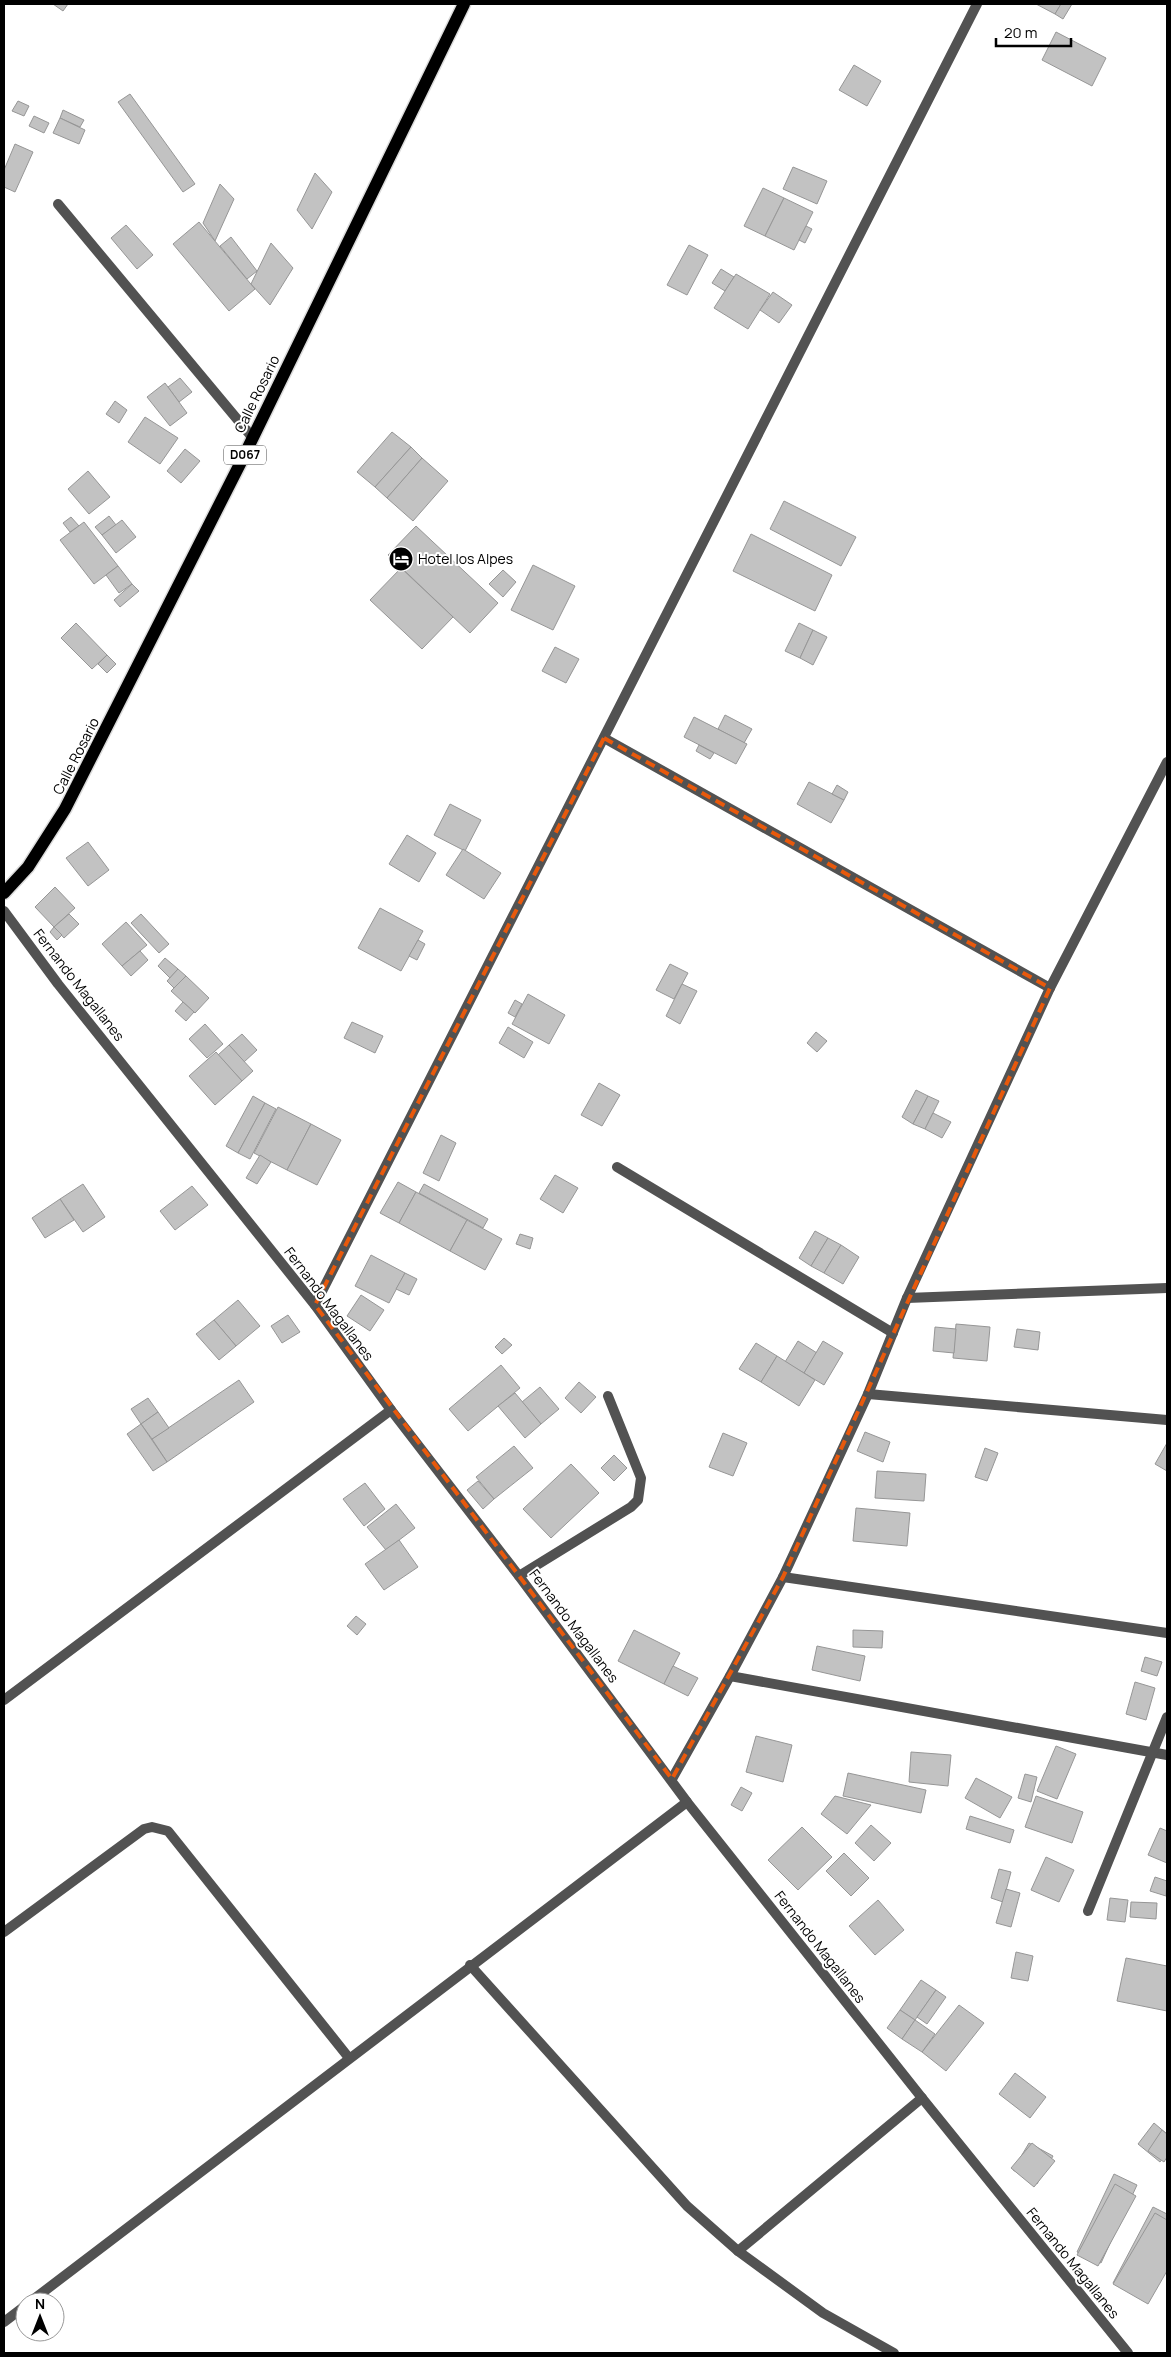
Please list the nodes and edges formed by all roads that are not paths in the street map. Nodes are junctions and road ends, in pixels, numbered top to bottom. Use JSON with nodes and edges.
{"nodes":[{"id":1,"x":464,"y":4,"type":"edge"},
{"id":2,"x":977,"y":4,"type":"edge"},
{"id":3,"x":58,"y":204,"type":"dead end"},
{"id":4,"x":252,"y":437,"type":"junction"},
{"id":5,"x":604,"y":738,"type":"junction"},
{"id":6,"x":1167,"y":762,"type":"edge"},
{"id":7,"x":4,"y":893,"type":"edge"},
{"id":8,"x":4,"y":911,"type":"edge"},
{"id":9,"x":1050,"y":988,"type":"junction"},
{"id":10,"x":617,"y":1167,"type":"dead end"},
{"id":11,"x":1167,"y":1288,"type":"edge"},
{"id":12,"x":907,"y":1298,"type":"junction"},
{"id":13,"x":316,"y":1305,"type":"junction"},
{"id":14,"x":893,"y":1333,"type":"junction"},
{"id":15,"x":868,"y":1394,"type":"junction"},
{"id":16,"x":608,"y":1396,"type":"dead end"},
{"id":17,"x":391,"y":1410,"type":"junction"},
{"id":18,"x":1167,"y":1420,"type":"edge"},
{"id":19,"x":519,"y":1576,"type":"junction"},
{"id":20,"x":783,"y":1577,"type":"junction"},
{"id":21,"x":1167,"y":1633,"type":"edge"},
{"id":22,"x":730,"y":1676,"type":"junction"},
{"id":23,"x":4,"y":1700,"type":"edge"},
{"id":24,"x":1167,"y":1717,"type":"edge"},
{"id":25,"x":1153,"y":1753,"type":"junction"},
{"id":26,"x":1167,"y":1755,"type":"edge"},
{"id":27,"x":672,"y":1780,"type":"junction"},
{"id":28,"x":687,"y":1802,"type":"junction"},
{"id":29,"x":1088,"y":1911,"type":"dead end"},
{"id":30,"x":4,"y":1932,"type":"edge"},
{"id":31,"x":470,"y":1965,"type":"junction"},
{"id":32,"x":348,"y":2058,"type":"junction"},
{"id":33,"x":922,"y":2098,"type":"junction"},
{"id":34,"x":738,"y":2251,"type":"junction"},
{"id":35,"x":43,"y":2292,"type":"edge"},
{"id":36,"x":15,"y":2314,"type":"edge"},
{"id":37,"x":4,"y":2322,"type":"edge"},
{"id":38,"x":894,"y":2353,"type":"edge"},
{"id":39,"x":1128,"y":2353,"type":"edge"}],
"edges":[{"from":1,"to":4,"type":"main road","name":"Calle Rosario","number":"D067"},
{"from":2,"to":5,"type":"street"},
{"from":3,"to":4,"type":"street"},
{"from":4,"to":7,"type":"main road","name":"Calle Rosario","number":"D067"},
{"from":5,"to":9,"type":"street"},
{"from":5,"to":13,"type":"street"},
{"from":6,"to":9,"type":"street"},
{"from":8,"to":13,"type":"street","name":"Fernando Magallanes"},
{"from":9,"to":12,"type":"street"},
{"from":10,"to":14,"type":"street"},
{"from":11,"to":12,"type":"street"},
{"from":12,"to":14,"type":"street"},
{"from":13,"to":17,"type":"street","name":"Fernando Magallanes"},
{"from":14,"to":15,"type":"street"},
{"from":15,"to":18,"type":"street"},
{"from":15,"to":20,"type":"street"},
{"from":16,"to":19,"type":"street"},
{"from":17,"to":19,"type":"street","name":"Fernando Magallanes"},
{"from":17,"to":23,"type":"street"},
{"from":19,"to":27,"type":"street","name":"Fernando Magallanes"},
{"from":20,"to":21,"type":"street"},
{"from":20,"to":22,"type":"street"},
{"from":22,"to":25,"type":"street"},
{"from":22,"to":27,"type":"street"},
{"from":24,"to":25,"type":"street"},
{"from":25,"to":26,"type":"street"},
{"from":25,"to":29,"type":"street"},
{"from":27,"to":28,"type":"street","name":"Fernando Magallanes"},
{"from":28,"to":31,"type":"street"},
{"from":28,"to":33,"type":"street","name":"Fernando Magallanes"},
{"from":30,"to":32,"type":"street"},
{"from":31,"to":32,"type":"street"},
{"from":31,"to":34,"type":"street"},
{"from":32,"to":35,"type":"street"},
{"from":33,"to":34,"type":"street"},
{"from":33,"to":39,"type":"street","name":"Fernando Magallanes"},
{"from":34,"to":38,"type":"street"},
{"from":36,"to":37,"type":"street"}]}
